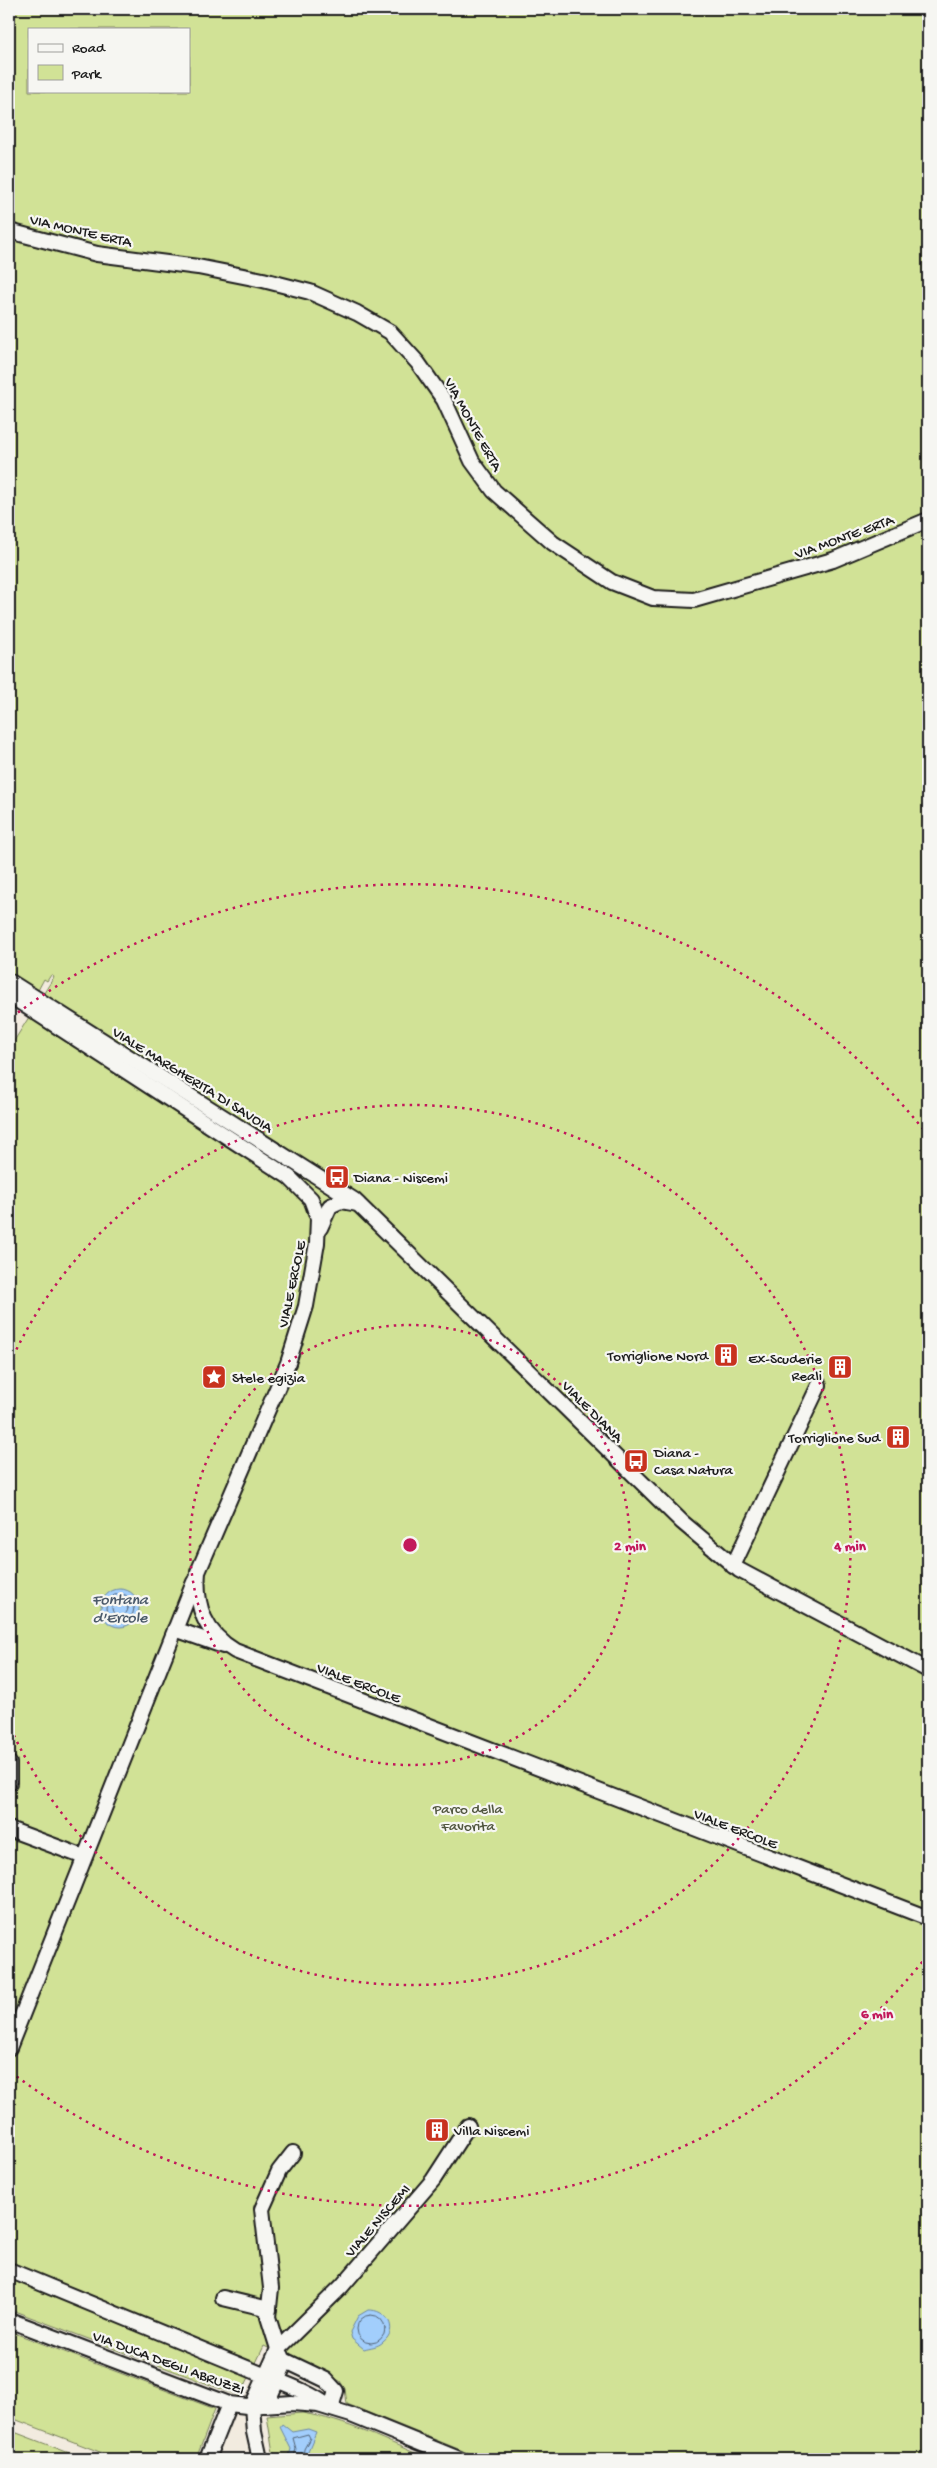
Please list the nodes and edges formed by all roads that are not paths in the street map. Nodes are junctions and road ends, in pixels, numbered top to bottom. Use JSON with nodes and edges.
{"nodes":[{"id":1,"x":9,"y":231,"type":"edge"},
{"id":2,"x":928,"y":520,"type":"edge"},
{"id":3,"x":9,"y":981,"type":"edge"},
{"id":4,"x":9,"y":995,"type":"edge"},
{"id":5,"x":311,"y":1198,"type":"joint"},
{"id":6,"x":360,"y":1206,"type":"junction"},
{"id":7,"x":318,"y":1233,"type":"junction"},
{"id":8,"x":819,"y":1385,"type":"dead end"},
{"id":9,"x":733,"y":1566,"type":"junction"},
{"id":10,"x":198,"y":1572,"type":"junction"},
{"id":11,"x":175,"y":1628,"type":"junction"},
{"id":12,"x":235,"y":1651,"type":"junction"},
{"id":13,"x":928,"y":1670,"type":"edge"},
{"id":14,"x":9,"y":1762,"type":"edge"},
{"id":15,"x":9,"y":1783,"type":"edge"},
{"id":16,"x":9,"y":1829,"type":"edge"},
{"id":17,"x":84,"y":1857,"type":"junction"},
{"id":18,"x":928,"y":1918,"type":"edge"},
{"id":19,"x":9,"y":2048,"type":"edge"},
{"id":20,"x":468,"y":2126,"type":"dead end"},
{"id":21,"x":293,"y":2153,"type":"dead end"},
{"id":22,"x":9,"y":2270,"type":"edge"},
{"id":23,"x":223,"y":2298,"type":"dead end"},
{"id":24,"x":269,"y":2309,"type":"junction"},
{"id":25,"x":9,"y":2320,"type":"edge"},
{"id":26,"x":278,"y":2349,"type":"junction"},
{"id":27,"x":286,"y":2361,"type":"junction"},
{"id":28,"x":271,"y":2378,"type":"junction"},
{"id":29,"x":229,"y":2404,"type":"junction"},
{"id":30,"x":266,"y":2405,"type":"junction"},
{"id":31,"x":252,"y":2406,"type":"junction"},
{"id":32,"x":331,"y":2408,"type":"junction"},
{"id":33,"x":207,"y":2459,"type":"edge"},
{"id":34,"x":260,"y":2459,"type":"edge"},
{"id":35,"x":459,"y":2459,"type":"edge"}],
"edges":[{"from":1,"to":2,"type":"street","name":"VIA MONTE ERTA"},
{"from":3,"to":6,"type":"street","name":"VIALE MARGHERITA DI SAVOIA"},
{"from":4,"to":5,"type":"street","name":"VIALE MARGHERITA DI SAVOIA"},
{"from":5,"to":7,"type":"street","name":"VIALE ERCOLE"},
{"from":6,"to":7,"type":"street"},
{"from":6,"to":9,"type":"street","name":"VIALE DIANA"},
{"from":7,"to":10,"type":"street","name":"VIALE ERCOLE"},
{"from":8,"to":9,"type":"street"},
{"from":9,"to":13,"type":"street","name":"VIALE DIANA"},
{"from":10,"to":11,"type":"street"},
{"from":10,"to":12,"type":"street","name":"VIALE ERCOLE"},
{"from":11,"to":12,"type":"street"},
{"from":11,"to":17,"type":"street"},
{"from":12,"to":18,"type":"street","name":"VIALE ERCOLE"},
{"from":14,"to":15,"type":"street"},
{"from":16,"to":17,"type":"street"},
{"from":17,"to":19,"type":"street"},
{"from":20,"to":26,"type":"street","name":"VIALE NISCEMI"},
{"from":21,"to":24,"type":"street"},
{"from":22,"to":28,"type":"street"},
{"from":23,"to":24,"type":"street"},
{"from":24,"to":26,"type":"street"},
{"from":25,"to":29,"type":"street","name":"VIA DUCA DEGLI ABRUZZI"},
{"from":26,"to":27,"type":"street"},
{"from":26,"to":28,"type":"street"},
{"from":27,"to":28,"type":"street"},
{"from":27,"to":32,"type":"street"},
{"from":28,"to":30,"type":"street"},
{"from":28,"to":31,"type":"street"},
{"from":28,"to":32,"type":"street"},
{"from":29,"to":31,"type":"street","name":"VIA DUCA DEGLI ABRUZZI"},
{"from":29,"to":33,"type":"street"},
{"from":30,"to":31,"type":"street","name":"VIA DUCA DEGLI ABRUZZI"},
{"from":30,"to":32,"type":"street","name":"VIA DUCA DEGLI ABRUZZI"},
{"from":31,"to":34,"type":"street"},
{"from":32,"to":35,"type":"street","name":"VIA DUCA DEGLI ABRUZZI"}]}
